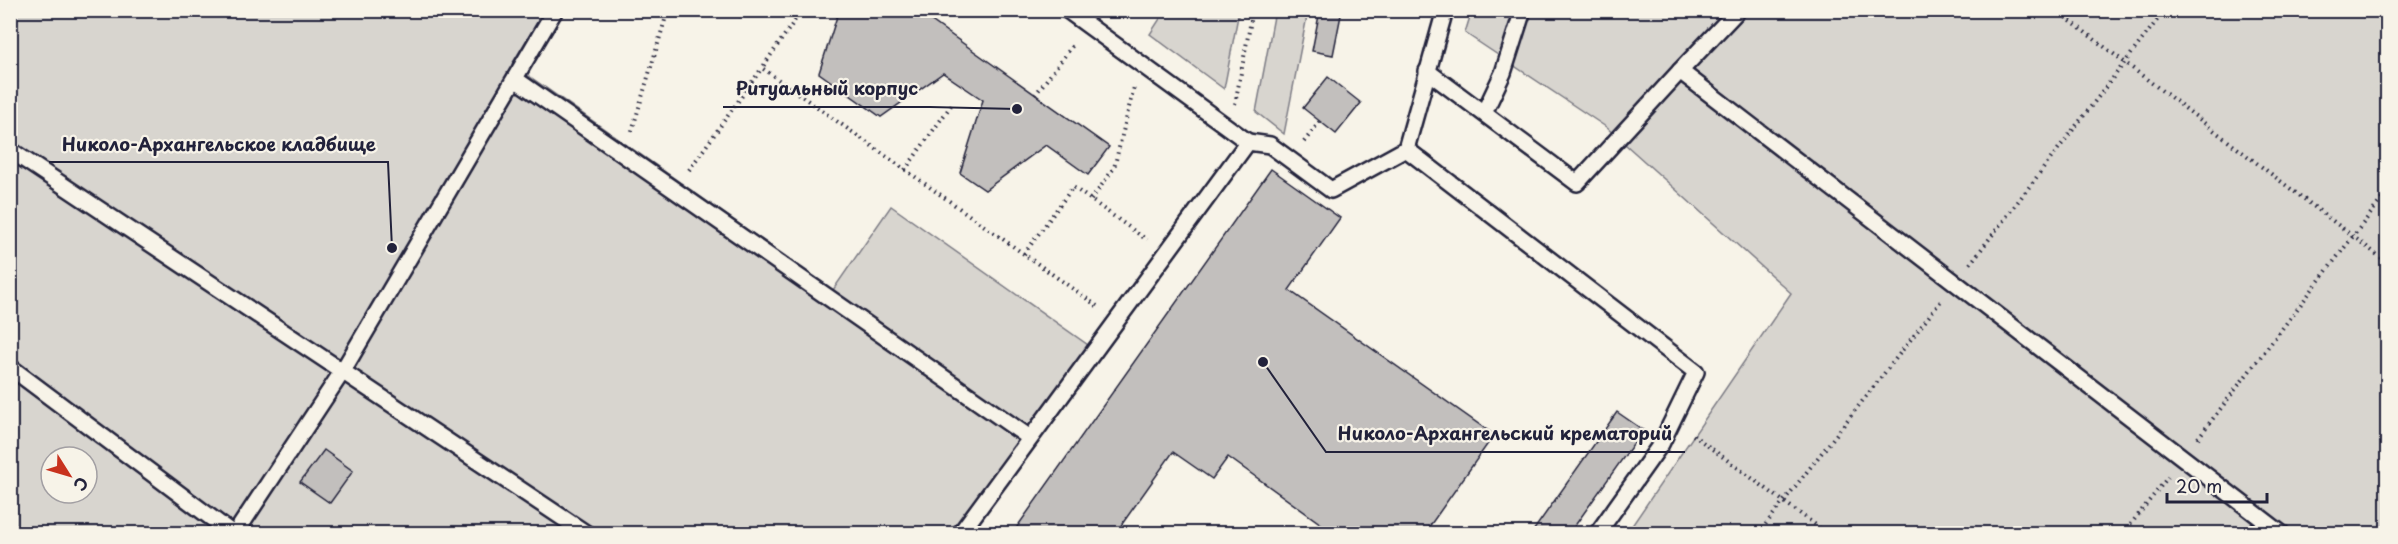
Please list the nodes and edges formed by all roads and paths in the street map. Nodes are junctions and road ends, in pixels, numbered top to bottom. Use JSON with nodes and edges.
{"nodes":[{"id":1,"x":555,"y":10,"type":"edge"},
{"id":2,"x":668,"y":10,"type":"edge"},
{"id":3,"x":802,"y":10,"type":"edge"},
{"id":4,"x":1067,"y":10,"type":"edge"},
{"id":5,"x":1253,"y":10,"type":"edge"},
{"id":6,"x":1445,"y":10,"type":"edge"},
{"id":7,"x":1522,"y":10,"type":"edge"},
{"id":8,"x":1738,"y":10,"type":"edge"},
{"id":9,"x":2056,"y":10,"type":"edge"},
{"id":10,"x":2165,"y":10,"type":"edge"},
{"id":11,"x":1088,"y":26,"type":"junction"},
{"id":12,"x":1140,"y":63,"type":"junction"},
{"id":13,"x":2124,"y":64,"type":"junction"},
{"id":14,"x":762,"y":68,"type":"junction"},
{"id":15,"x":1427,"y":71,"type":"junction"},
{"id":16,"x":1680,"y":71,"type":"junction"},
{"id":17,"x":515,"y":79,"type":"junction"},
{"id":18,"x":1035,"y":95,"type":"dead end"},
{"id":19,"x":952,"y":104,"type":"dead end"},
{"id":20,"x":1484,"y":113,"type":"junction"},
{"id":21,"x":1320,"y":121,"type":"dead end"},
{"id":22,"x":1230,"y":128,"type":"junction"},
{"id":23,"x":1309,"y":135,"type":"dead end"},
{"id":24,"x":1248,"y":142,"type":"junction"},
{"id":25,"x":1406,"y":149,"type":"junction"},
{"id":26,"x":10,"y":150,"type":"edge"},
{"id":27,"x":625,"y":155,"type":"junction"},
{"id":28,"x":905,"y":170,"type":"junction"},
{"id":29,"x":674,"y":190,"type":"junction"},
{"id":30,"x":2388,"y":191,"type":"edge"},
{"id":31,"x":1091,"y":200,"type":"junction"},
{"id":32,"x":2353,"y":236,"type":"junction"},
{"id":33,"x":1166,"y":253,"type":"junction"},
{"id":34,"x":1024,"y":254,"type":"junction"},
{"id":35,"x":2388,"y":263,"type":"edge"},
{"id":36,"x":1955,"y":283,"type":"junction"},
{"id":37,"x":1117,"y":320,"type":"junction"},
{"id":38,"x":10,"y":367,"type":"edge"},
{"id":39,"x":342,"y":372,"type":"junction"},
{"id":40,"x":1672,"y":421,"type":"junction"},
{"id":41,"x":1030,"y":438,"type":"junction"},
{"id":42,"x":2183,"y":458,"type":"junction"},
{"id":43,"x":1784,"y":500,"type":"junction"},
{"id":44,"x":234,"y":534,"type":"edge"},
{"id":45,"x":587,"y":534,"type":"edge"},
{"id":46,"x":960,"y":534,"type":"edge"},
{"id":47,"x":1597,"y":534,"type":"edge"},
{"id":48,"x":1758,"y":534,"type":"edge"},
{"id":49,"x":1828,"y":534,"type":"edge"},
{"id":50,"x":2123,"y":534,"type":"edge"},
{"id":51,"x":2282,"y":534,"type":"edge"}],
"edges":[{"from":1,"to":17,"type":"lane"},
{"from":2,"to":27,"type":"path"},
{"from":3,"to":14,"type":"path"},
{"from":4,"to":11,"type":"lane"},
{"from":5,"to":22,"type":"path"},
{"from":6,"to":15,"type":"lane"},
{"from":7,"to":20,"type":"lane"},
{"from":8,"to":16,"type":"lane"},
{"from":9,"to":13,"type":"path"},
{"from":10,"to":13,"type":"path"},
{"from":11,"to":12,"type":"lane"},
{"from":11,"to":18,"type":"path"},
{"from":12,"to":22,"type":"lane"},
{"from":12,"to":31,"type":"path"},
{"from":13,"to":32,"type":"path"},
{"from":13,"to":36,"type":"path"},
{"from":14,"to":28,"type":"path"},
{"from":14,"to":29,"type":"path"},
{"from":15,"to":20,"type":"lane"},
{"from":15,"to":25,"type":"lane"},
{"from":16,"to":20,"type":"lane"},
{"from":16,"to":36,"type":"lane"},
{"from":17,"to":27,"type":"lane"},
{"from":17,"to":39,"type":"lane"},
{"from":19,"to":28,"type":"path"},
{"from":21,"to":23,"type":"path"},
{"from":22,"to":24,"type":"lane"},
{"from":24,"to":25,"type":"lane"},
{"from":24,"to":33,"type":"lane"},
{"from":25,"to":40,"type":"lane"},
{"from":26,"to":39,"type":"lane"},
{"from":27,"to":29,"type":"lane"},
{"from":28,"to":34,"type":"path"},
{"from":29,"to":41,"type":"lane"},
{"from":30,"to":32,"type":"path"},
{"from":31,"to":33,"type":"path"},
{"from":31,"to":34,"type":"path"},
{"from":32,"to":35,"type":"path"},
{"from":32,"to":42,"type":"path"},
{"from":33,"to":37,"type":"lane"},
{"from":34,"to":37,"type":"path"},
{"from":36,"to":42,"type":"lane"},
{"from":36,"to":43,"type":"path"},
{"from":37,"to":41,"type":"lane"},
{"from":38,"to":44,"type":"lane"},
{"from":39,"to":44,"type":"lane"},
{"from":39,"to":45,"type":"lane"},
{"from":40,"to":43,"type":"path"},
{"from":40,"to":47,"type":"lane"},
{"from":41,"to":46,"type":"lane"},
{"from":42,"to":50,"type":"path"},
{"from":42,"to":51,"type":"lane"},
{"from":43,"to":48,"type":"path"},
{"from":43,"to":49,"type":"path"}]}
